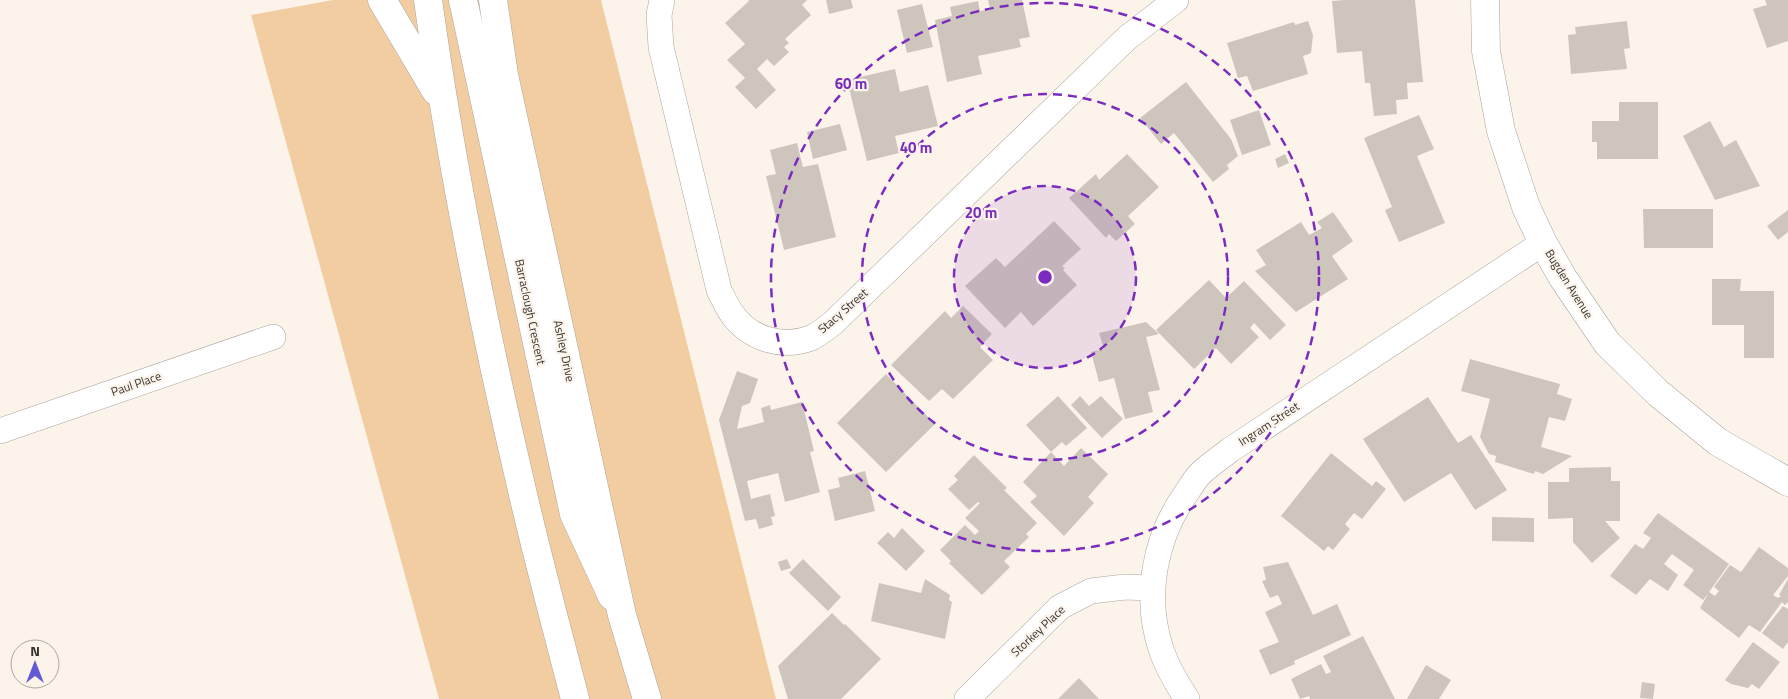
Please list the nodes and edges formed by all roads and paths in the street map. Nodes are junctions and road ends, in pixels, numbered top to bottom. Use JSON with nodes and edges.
{"nodes":[{"id":1,"x":382,"y":0,"type":"edge"},
{"id":2,"x":428,"y":0,"type":"edge"},
{"id":3,"x":463,"y":0,"type":"edge"},
{"id":4,"x":492,"y":0,"type":"edge"},
{"id":5,"x":662,"y":0,"type":"edge"},
{"id":6,"x":1176,"y":0,"type":"edge"},
{"id":7,"x":1485,"y":0,"type":"edge"},
{"id":8,"x":442,"y":101,"type":"junction"},
{"id":9,"x":1544,"y":243,"type":"junction"},
{"id":10,"x":273,"y":337,"type":"dead end"},
{"id":11,"x":0,"y":431,"type":"edge"},
{"id":12,"x":1788,"y":482,"type":"edge"},
{"id":13,"x":1152,"y":588,"type":"junction"},
{"id":14,"x":622,"y":615,"type":"junction"},
{"id":15,"x":575,"y":699,"type":"edge"},
{"id":16,"x":647,"y":699,"type":"edge"},
{"id":17,"x":967,"y":699,"type":"edge"},
{"id":18,"x":1187,"y":699,"type":"edge"}],
"edges":[{"from":1,"to":8,"type":"main road"},
{"from":2,"to":8,"type":"main road"},
{"from":3,"to":14,"type":"main road","name":"Barraclough Crescent"},
{"from":4,"to":14,"type":"main road","name":"Ashley Drive"},
{"from":5,"to":6,"type":"street","name":"Stacy Street"},
{"from":7,"to":9,"type":"main road","name":"Bugden Avenue"},
{"from":8,"to":15,"type":"main road"},
{"from":9,"to":12,"type":"main road","name":"Bugden Avenue"},
{"from":9,"to":13,"type":"street","name":"Ingram Street"},
{"from":10,"to":11,"type":"street","name":"Paul Place"},
{"from":13,"to":17,"type":"street","name":"Storkey Place"},
{"from":13,"to":18,"type":"street","name":"Ingram Street"},
{"from":14,"to":16,"type":"main road","name":"Ashley Drive"}]}
